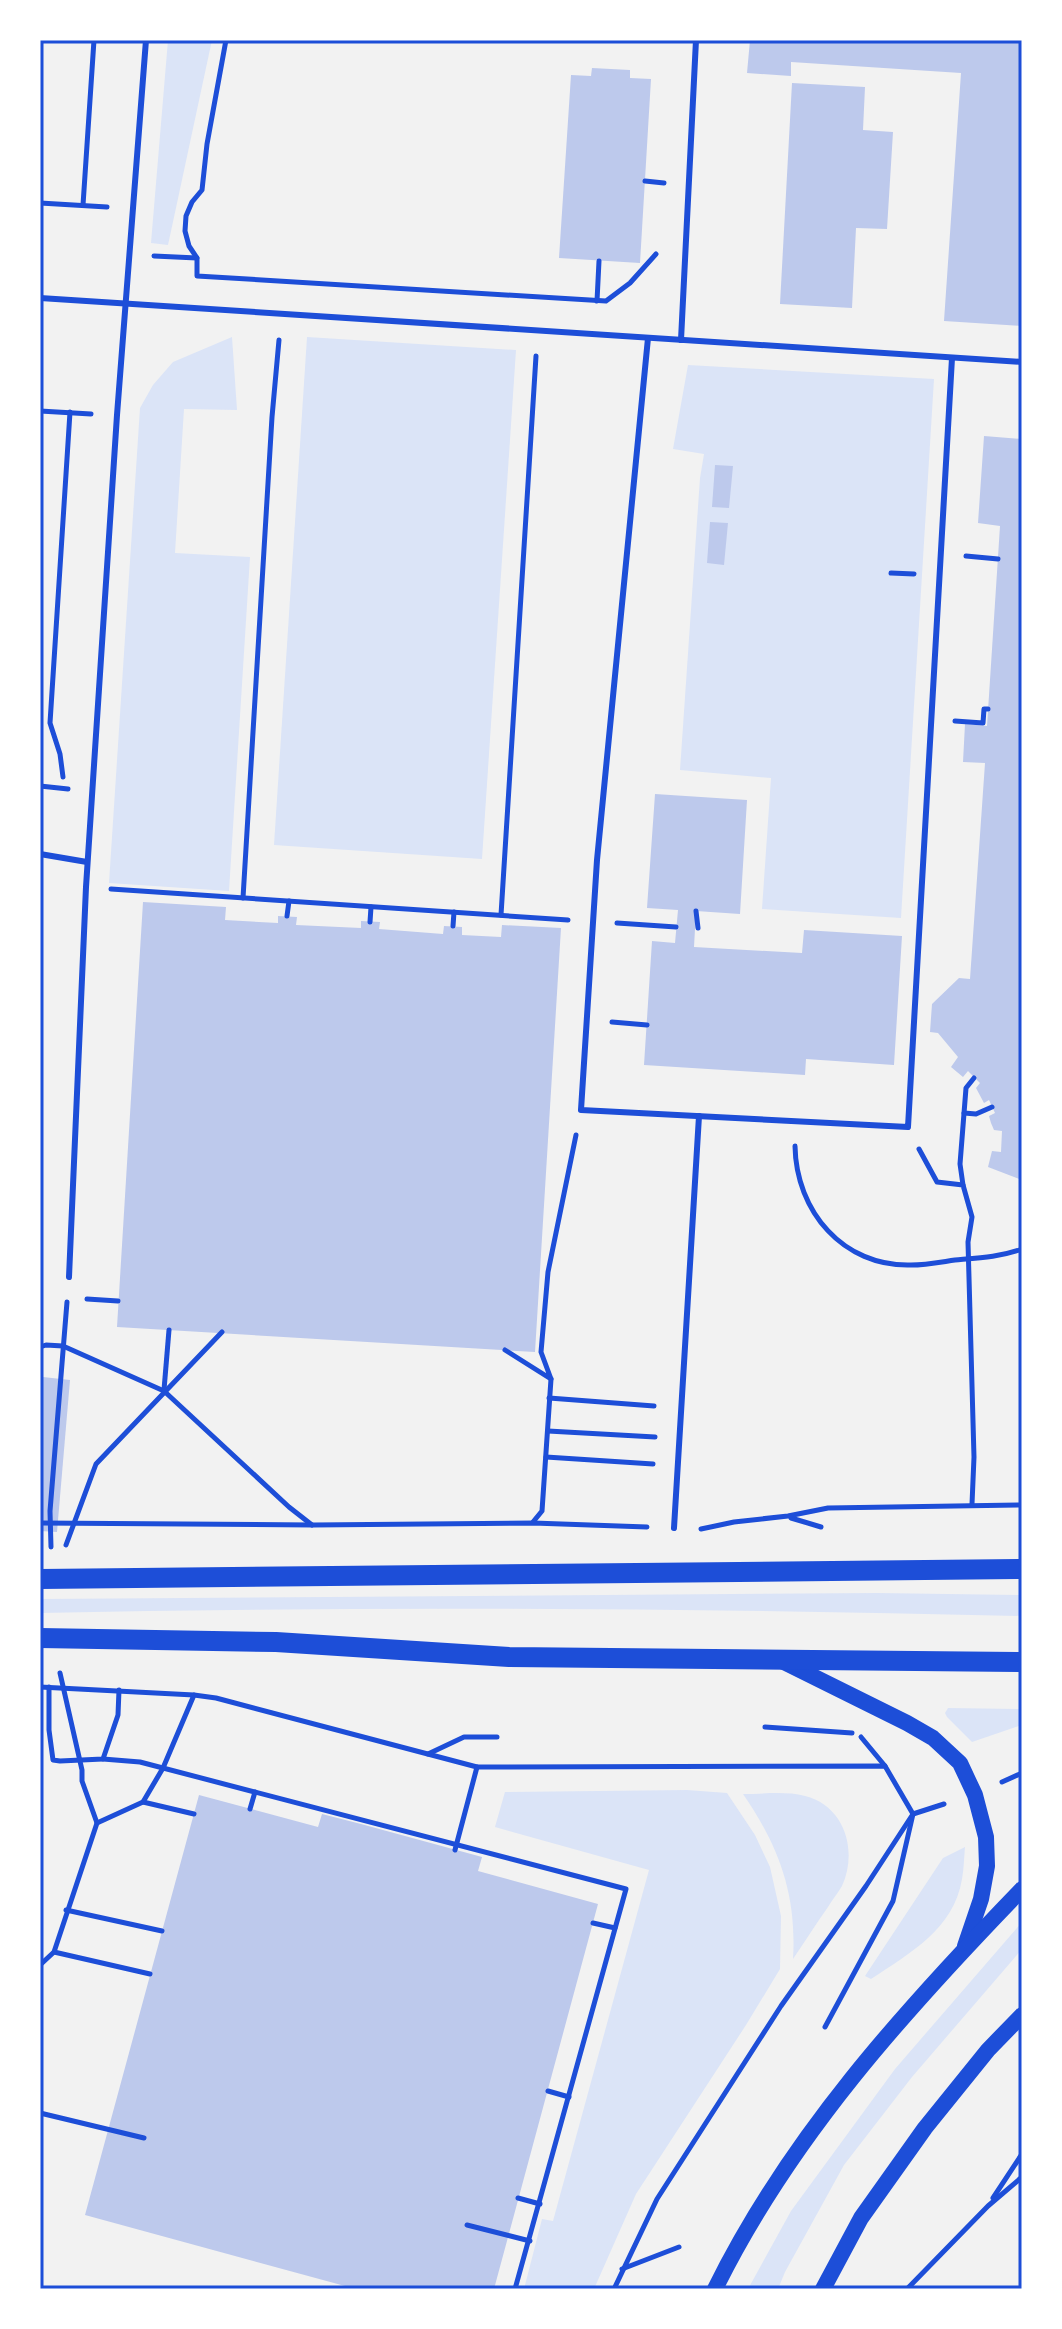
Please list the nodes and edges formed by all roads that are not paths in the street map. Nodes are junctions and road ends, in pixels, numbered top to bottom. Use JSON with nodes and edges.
{"nodes":[{"id":1,"x":146,"y":40,"type":"edge"},
{"id":2,"x":696,"y":40,"type":"edge"},
{"id":3,"x":40,"y":298,"type":"edge"},
{"id":4,"x":125,"y":303,"type":"junction"},
{"id":5,"x":648,"y":338,"type":"junction"},
{"id":6,"x":681,"y":340,"type":"junction"},
{"id":7,"x":952,"y":358,"type":"junction"},
{"id":8,"x":1022,"y":362,"type":"edge"},
{"id":9,"x":40,"y":854,"type":"edge"},
{"id":10,"x":87,"y":862,"type":"junction"},
{"id":11,"x":699,"y":1116,"type":"junction"},
{"id":12,"x":69,"y":1277,"type":"road end"},
{"id":13,"x":674,"y":1528,"type":"road end"},
{"id":14,"x":1022,"y":1569,"type":"edge"},
{"id":15,"x":40,"y":1579,"type":"edge"},
{"id":16,"x":40,"y":1638,"type":"edge"},
{"id":17,"x":777,"y":1659,"type":"junction"},
{"id":18,"x":1022,"y":1662,"type":"edge"},
{"id":19,"x":1022,"y":1889,"type":"edge"},
{"id":20,"x":963,"y":1950,"type":"junction"},
{"id":21,"x":1022,"y":2015,"type":"edge"},
{"id":22,"x":715,"y":2289,"type":"edge"},
{"id":23,"x":823,"y":2289,"type":"edge"}],
"edges":[{"from":1,"to":4,"type":"lane"},
{"from":2,"to":6,"type":"lane"},
{"from":3,"to":4,"type":"lane"},
{"from":4,"to":5,"type":"lane"},
{"from":4,"to":10,"type":"lane"},
{"from":5,"to":6,"type":"lane"},
{"from":5,"to":11,"type":"lane"},
{"from":6,"to":7,"type":"lane"},
{"from":7,"to":8,"type":"lane"},
{"from":7,"to":11,"type":"lane"},
{"from":9,"to":10,"type":"lane"},
{"from":10,"to":12,"type":"lane"},
{"from":11,"to":13,"type":"lane"},
{"from":14,"to":15,"type":"main road"},
{"from":16,"to":17,"type":"main road"},
{"from":17,"to":18,"type":"main road"},
{"from":17,"to":20,"type":"main road"},
{"from":19,"to":20,"type":"main road"},
{"from":20,"to":22,"type":"main road"},
{"from":21,"to":23,"type":"main road"}]}
